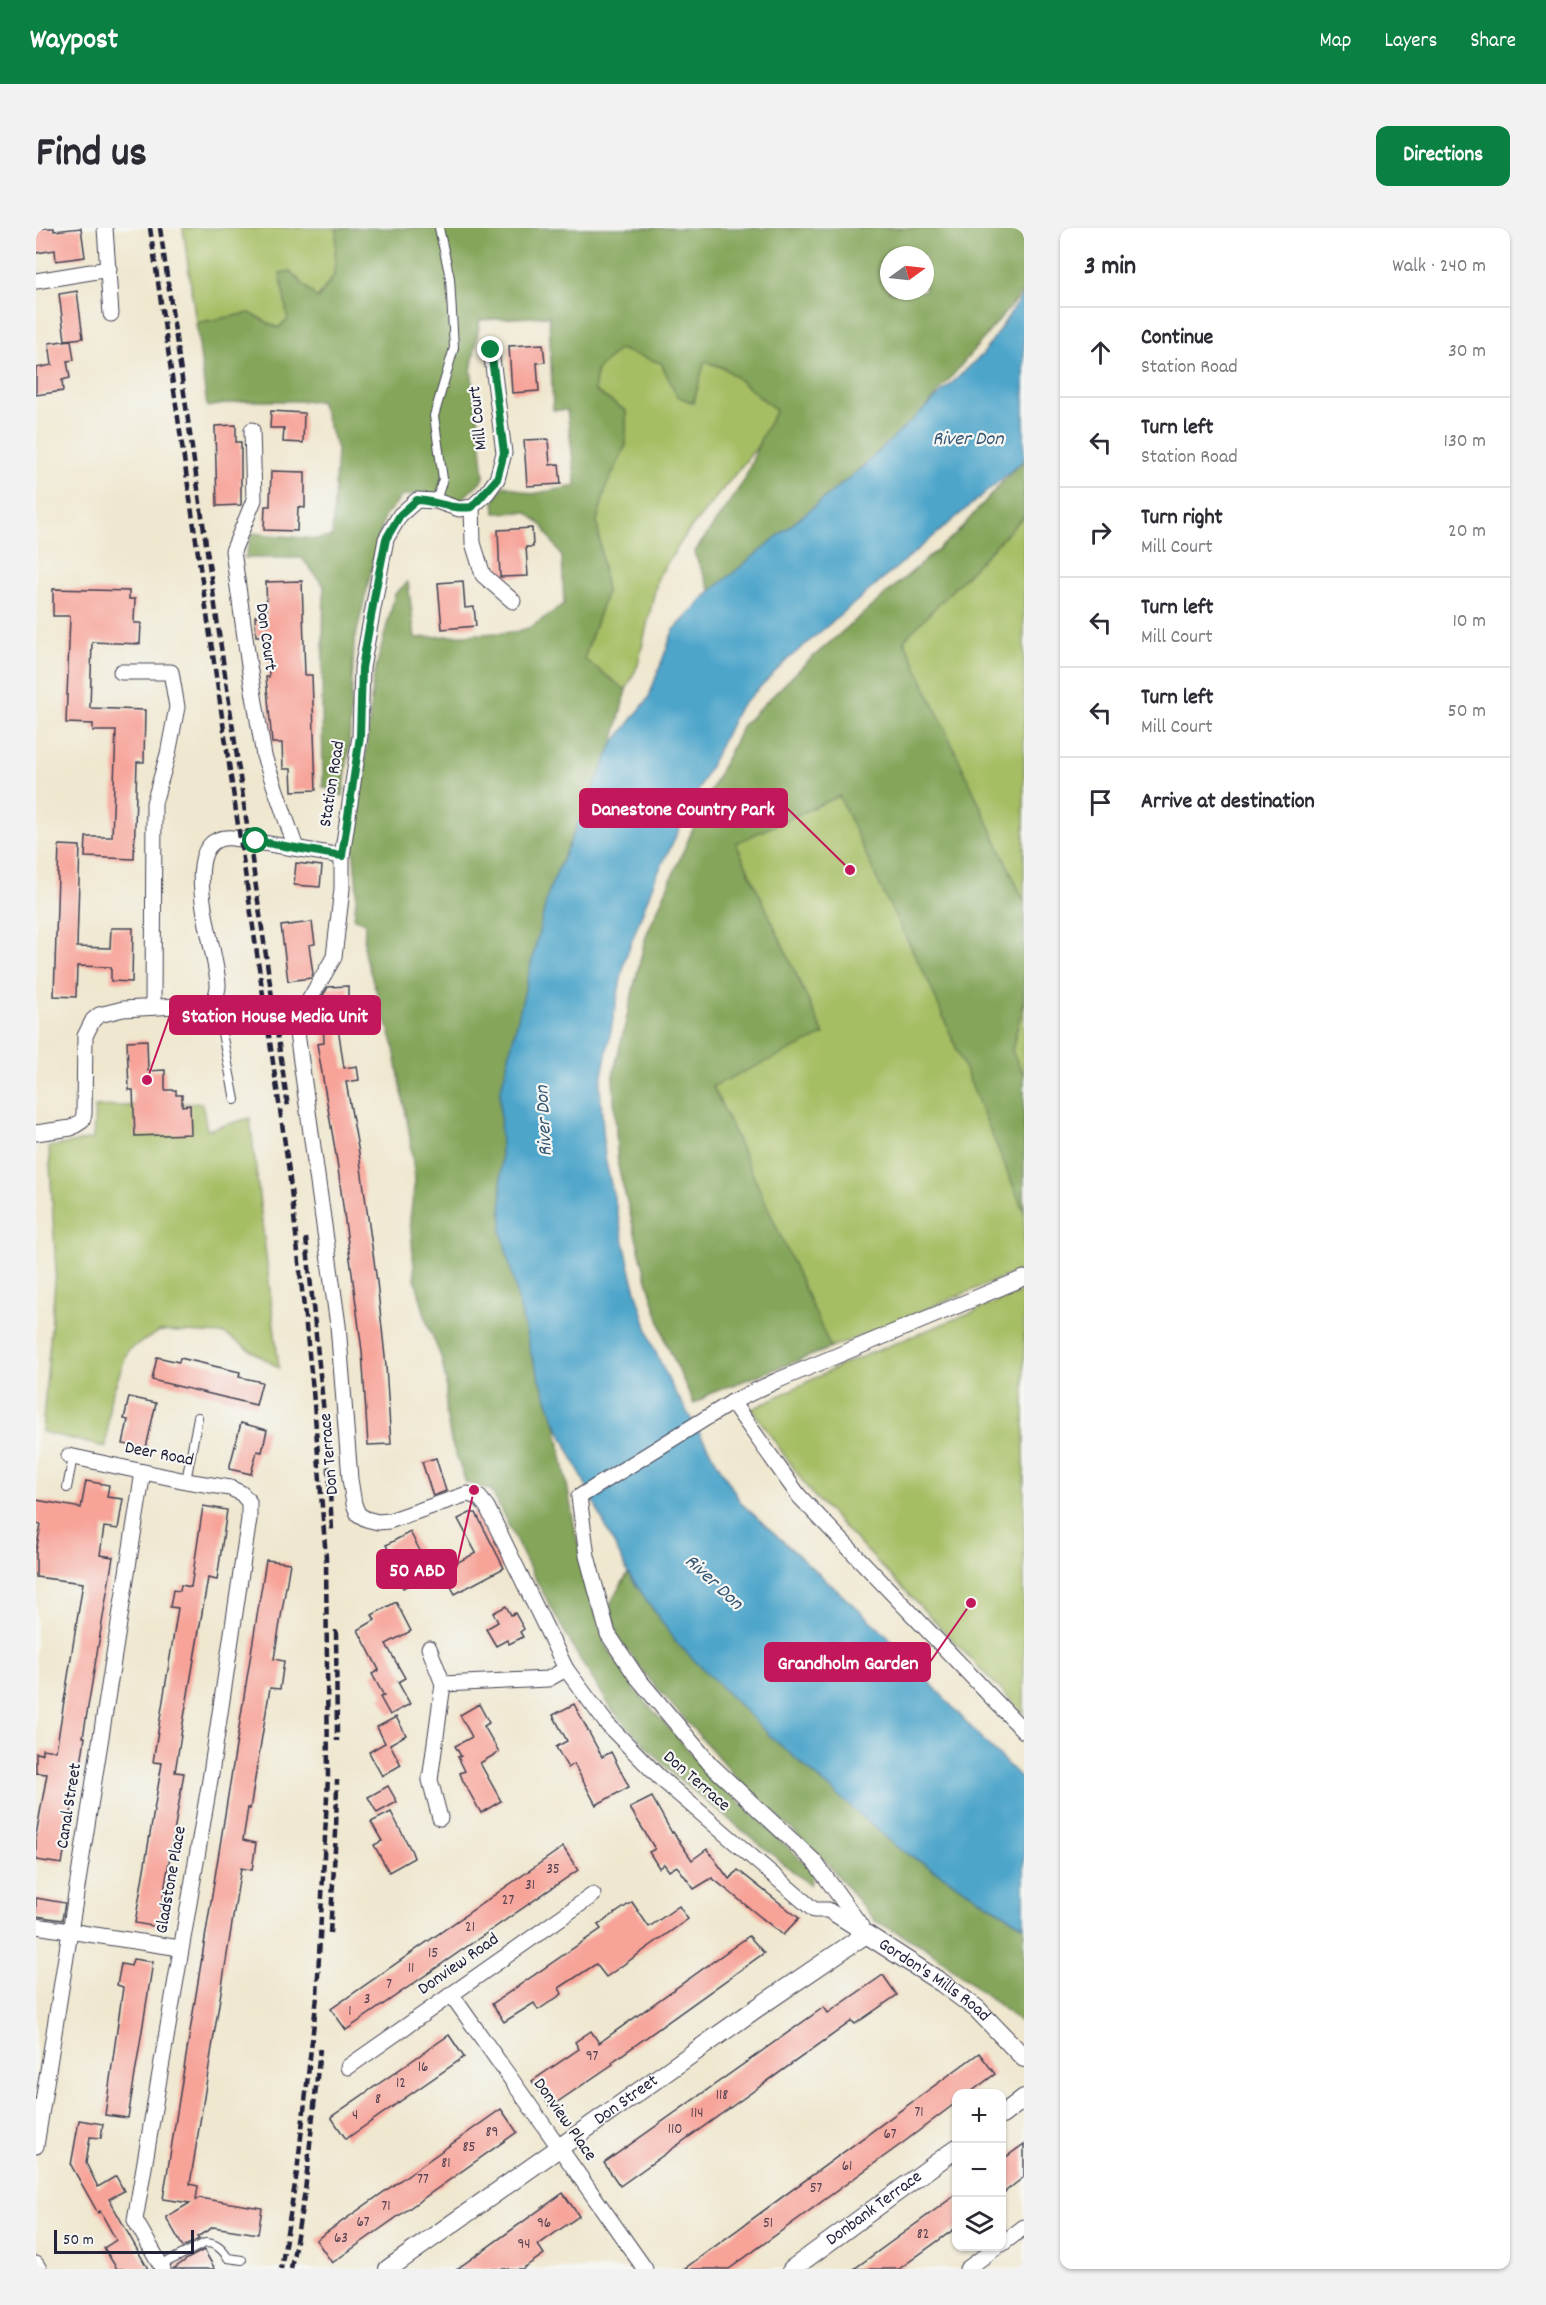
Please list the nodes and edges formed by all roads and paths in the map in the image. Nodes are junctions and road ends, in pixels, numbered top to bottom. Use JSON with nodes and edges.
{"nodes":[{"id":1,"x":105,"y":228,"type":"edge"},
{"id":2,"x":439,"y":228,"type":"edge"},
{"id":3,"x":109,"y":269,"type":"junction"},
{"id":4,"x":36,"y":281,"type":"edge"},
{"id":5,"x":111,"y":314,"type":"dead end"},
{"id":6,"x":491,"y":350,"type":"dead end"},
{"id":7,"x":252,"y":430,"type":"dead end"},
{"id":8,"x":436,"y":501,"type":"junction"},
{"id":9,"x":472,"y":507,"type":"junction"},
{"id":10,"x":513,"y":601,"type":"dead end"},
{"id":11,"x":120,"y":672,"type":"dead end"},
{"id":12,"x":296,"y":848,"type":"junction"},
{"id":13,"x":342,"y":856,"type":"junction"},
{"id":14,"x":203,"y":1004,"type":"junction"},
{"id":15,"x":153,"y":1007,"type":"junction"},
{"id":16,"x":235,"y":1100,"type":"dead end"},
{"id":17,"x":36,"y":1133,"type":"edge"},
{"id":18,"x":1024,"y":1278,"type":"edge"},
{"id":19,"x":732,"y":1402,"type":"junction"},
{"id":20,"x":198,"y":1417,"type":"dead end"},
{"id":21,"x":71,"y":1457,"type":"joint"},
{"id":22,"x":143,"y":1472,"type":"junction"},
{"id":23,"x":186,"y":1481,"type":"junction"},
{"id":24,"x":67,"y":1488,"type":"dead end"},
{"id":25,"x":241,"y":1493,"type":"joint"},
{"id":26,"x":429,"y":1648,"type":"dead end"},
{"id":27,"x":566,"y":1668,"type":"junction"},
{"id":28,"x":443,"y":1684,"type":"junction"},
{"id":29,"x":1024,"y":1731,"type":"edge"},
{"id":30,"x":440,"y":1818,"type":"dead end"},
{"id":31,"x":593,"y":1895,"type":"dead end"},
{"id":32,"x":36,"y":1926,"type":"edge"},
{"id":33,"x":70,"y":1931,"type":"junction"},
{"id":34,"x":866,"y":1934,"type":"junction"},
{"id":35,"x":180,"y":1948,"type":"junction"},
{"id":36,"x":451,"y":1994,"type":"junction"},
{"id":37,"x":1024,"y":2058,"type":"edge"},
{"id":38,"x":348,"y":2067,"type":"dead end"},
{"id":39,"x":1024,"y":2098,"type":"edge"},
{"id":40,"x":1006,"y":2112,"type":"edge"},
{"id":41,"x":38,"y":2124,"type":"edge"},
{"id":42,"x":36,"y":2146,"type":"edge"},
{"id":43,"x":560,"y":2148,"type":"junction"},
{"id":44,"x":952,"y":2152,"type":"edge"},
{"id":45,"x":1024,"y":2227,"type":"edge"},
{"id":46,"x":1006,"y":2241,"type":"edge"},
{"id":47,"x":992,"y":2251,"type":"edge"},
{"id":48,"x":242,"y":2260,"type":"dead end"},
{"id":49,"x":36,"y":2264,"type":"edge"},
{"id":50,"x":162,"y":2267,"type":"edge"},
{"id":51,"x":39,"y":2269,"type":"edge"},
{"id":52,"x":388,"y":2269,"type":"edge"},
{"id":53,"x":645,"y":2269,"type":"edge"},
{"id":54,"x":792,"y":2269,"type":"edge"},
{"id":55,"x":967,"y":2269,"type":"edge"}],
"edges":[{"from":1,"to":3,"type":"street"},
{"from":2,"to":8,"type":"lane"},
{"from":3,"to":4,"type":"street"},
{"from":3,"to":5,"type":"street"},
{"from":6,"to":9,"type":"street","name":"Mill Court"},
{"from":7,"to":12,"type":"street","name":"Don Court"},
{"from":8,"to":9,"type":"street"},
{"from":8,"to":13,"type":"street","name":"Station Road"},
{"from":9,"to":10,"type":"street"},
{"from":11,"to":15,"type":"street"},
{"from":12,"to":13,"type":"street","name":"Station Road"},
{"from":12,"to":14,"type":"street","name":"Station Road"},
{"from":13,"to":27,"type":"street","name":"Don Terrace"},
{"from":14,"to":15,"type":"street"},
{"from":14,"to":16,"type":"lane"},
{"from":15,"to":17,"type":"street"},
{"from":18,"to":19,"type":"street"},
{"from":19,"to":29,"type":"street"},
{"from":19,"to":34,"type":"street"},
{"from":20,"to":23,"type":"lane"},
{"from":21,"to":22,"type":"street","name":"Deer Road"},
{"from":21,"to":24,"type":"lane"},
{"from":22,"to":23,"type":"street","name":"Deer Road"},
{"from":22,"to":33,"type":"street","name":"Canal Street"},
{"from":23,"to":25,"type":"street","name":"Deer Road"},
{"from":25,"to":35,"type":"street","name":"Gladstone Place"},
{"from":26,"to":28,"type":"street"},
{"from":27,"to":28,"type":"street"},
{"from":27,"to":34,"type":"street","name":"Don Terrace"},
{"from":28,"to":30,"type":"street"},
{"from":31,"to":36,"type":"street","name":"Donview Road"},
{"from":32,"to":33,"type":"street"},
{"from":33,"to":35,"type":"street"},
{"from":33,"to":41,"type":"street","name":"Canal Street"},
{"from":34,"to":37,"type":"street","name":"Gordon's Mills Road"},
{"from":34,"to":43,"type":"street","name":"Don Street"},
{"from":35,"to":50,"type":"street","name":"Gladstone Place"},
{"from":36,"to":38,"type":"street","name":"Donview Road"},
{"from":36,"to":43,"type":"street","name":"Donview Place"},
{"from":39,"to":40,"type":"street"},
{"from":41,"to":42,"type":"street","name":"Canal Street"},
{"from":43,"to":52,"type":"street","name":"Don Street"},
{"from":43,"to":53,"type":"street","name":"Donview Place"},
{"from":44,"to":54,"type":"street","name":"Donbank Terrace"},
{"from":45,"to":46,"type":"street"},
{"from":47,"to":55,"type":"street"},
{"from":48,"to":50,"type":"lane"},
{"from":49,"to":51,"type":"street"}]}
